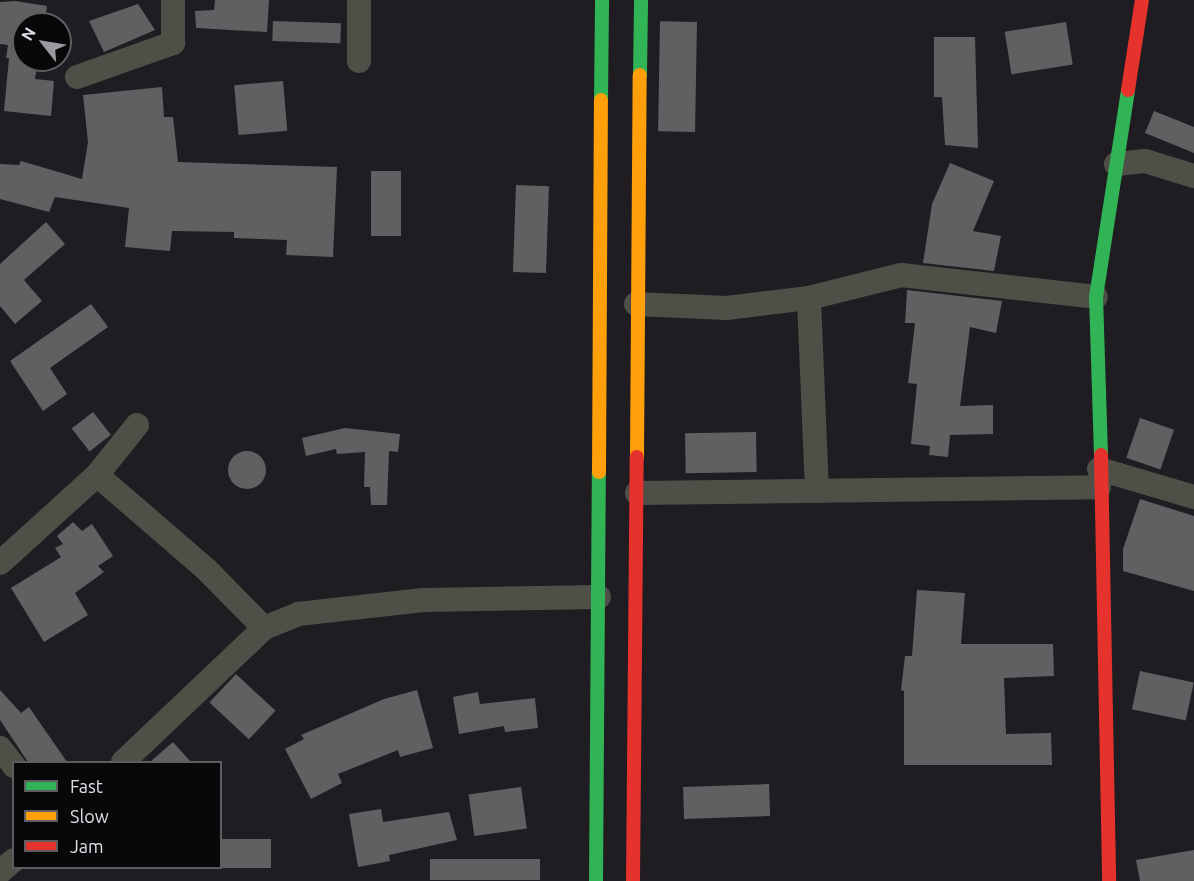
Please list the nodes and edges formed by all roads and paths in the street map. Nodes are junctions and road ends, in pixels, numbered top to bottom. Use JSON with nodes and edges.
{"nodes":[{"id":1,"x":173,"y":0,"type":"edge"},
{"id":2,"x":359,"y":0,"type":"edge"},
{"id":3,"x":602,"y":0,"type":"edge"},
{"id":4,"x":641,"y":0,"type":"edge"},
{"id":5,"x":1142,"y":0,"type":"edge"},
{"id":6,"x":359,"y":61,"type":"dead end"},
{"id":7,"x":77,"y":77,"type":"dead end"},
{"id":8,"x":1124,"y":106,"type":"junction"},
{"id":9,"x":1145,"y":161,"type":"junction"},
{"id":10,"x":1116,"y":164,"type":"junction"},
{"id":11,"x":1194,"y":176,"type":"edge"},
{"id":12,"x":1096,"y":297,"type":"junction"},
{"id":13,"x":809,"y":298,"type":"junction"},
{"id":14,"x":636,"y":304,"type":"junction"},
{"id":15,"x":137,"y":425,"type":"dead end"},
{"id":16,"x":97,"y":475,"type":"junction"},
{"id":17,"x":1099,"y":478,"type":"junction"},
{"id":18,"x":817,"y":491,"type":"junction"},
{"id":19,"x":637,"y":493,"type":"junction"},
{"id":20,"x":1194,"y":497,"type":"edge"},
{"id":21,"x":0,"y":563,"type":"edge"},
{"id":22,"x":599,"y":597,"type":"junction"},
{"id":23,"x":264,"y":628,"type":"junction"},
{"id":24,"x":616,"y":655,"type":"junction"},
{"id":25,"x":0,"y":748,"type":"edge"},
{"id":26,"x":124,"y":761,"type":"edge"},
{"id":27,"x":12,"y":763,"type":"edge"},
{"id":28,"x":12,"y":862,"type":"edge"},
{"id":29,"x":0,"y":872,"type":"edge"},
{"id":30,"x":596,"y":881,"type":"edge"},
{"id":31,"x":633,"y":881,"type":"edge"},
{"id":32,"x":1109,"y":881,"type":"edge"}],
"edges":[{"from":1,"to":7,"type":"street"},
{"from":2,"to":6,"type":"street"},
{"from":3,"to":22,"type":"main road"},
{"from":4,"to":14,"type":"main road"},
{"from":5,"to":8,"type":"main road"},
{"from":8,"to":9,"type":"street"},
{"from":8,"to":10,"type":"main road"},
{"from":9,"to":10,"type":"street"},
{"from":9,"to":11,"type":"street"},
{"from":10,"to":12,"type":"main road"},
{"from":12,"to":13,"type":"street"},
{"from":12,"to":17,"type":"main road"},
{"from":13,"to":14,"type":"street"},
{"from":13,"to":18,"type":"street"},
{"from":14,"to":19,"type":"main road"},
{"from":15,"to":16,"type":"street"},
{"from":16,"to":21,"type":"street"},
{"from":16,"to":23,"type":"street"},
{"from":17,"to":18,"type":"street"},
{"from":17,"to":20,"type":"street"},
{"from":17,"to":32,"type":"main road"},
{"from":18,"to":19,"type":"street"},
{"from":19,"to":24,"type":"main road"},
{"from":22,"to":23,"type":"street"},
{"from":22,"to":24,"type":"main road"},
{"from":23,"to":26,"type":"street"},
{"from":24,"to":30,"type":"main road"},
{"from":24,"to":31,"type":"main road"},
{"from":25,"to":27,"type":"street"},
{"from":28,"to":29,"type":"street"}]}
